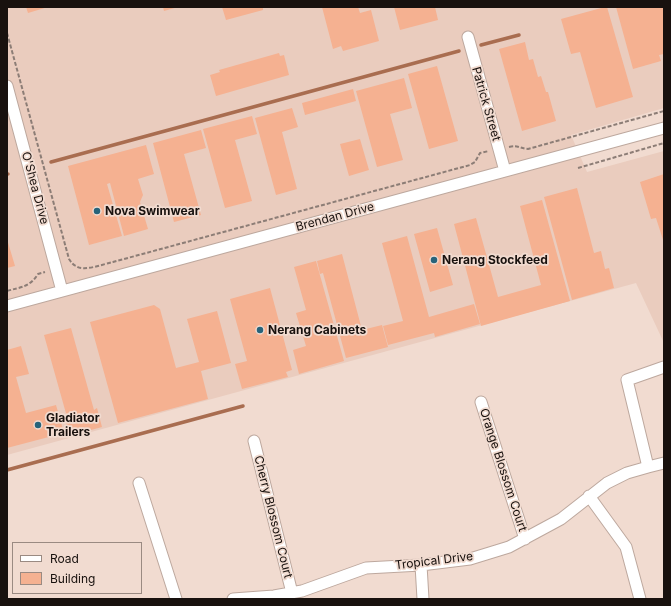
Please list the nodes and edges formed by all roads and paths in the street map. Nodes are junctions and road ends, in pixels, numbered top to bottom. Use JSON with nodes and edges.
{"nodes":[{"id":1,"x":7,"y":33,"type":"edge"},
{"id":2,"x":468,"y":37,"type":"dead end"},
{"id":3,"x":7,"y":86,"type":"edge"},
{"id":4,"x":664,"y":111,"type":"edge"},
{"id":5,"x":664,"y":128,"type":"edge"},
{"id":6,"x":664,"y":143,"type":"edge"},
{"id":7,"x":499,"y":149,"type":"junction"},
{"id":8,"x":578,"y":168,"type":"dead end"},
{"id":9,"x":505,"y":171,"type":"junction"},
{"id":10,"x":73,"y":264,"type":"junction"},
{"id":11,"x":56,"y":269,"type":"junction"},
{"id":12,"x":7,"y":291,"type":"edge"},
{"id":13,"x":62,"y":291,"type":"junction"},
{"id":14,"x":7,"y":306,"type":"edge"},
{"id":15,"x":664,"y":367,"type":"edge"},
{"id":16,"x":481,"y":402,"type":"dead end"},
{"id":17,"x":254,"y":441,"type":"dead end"},
{"id":18,"x":664,"y":463,"type":"edge"},
{"id":19,"x":648,"y":467,"type":"junction"},
{"id":20,"x":139,"y":483,"type":"dead end"},
{"id":21,"x":589,"y":496,"type":"junction"},
{"id":22,"x":525,"y":538,"type":"junction"},
{"id":23,"x":421,"y":565,"type":"junction"},
{"id":24,"x":292,"y":593,"type":"junction"},
{"id":25,"x":176,"y":599,"type":"edge"},
{"id":26,"x":233,"y":599,"type":"edge"},
{"id":27,"x":423,"y":599,"type":"edge"},
{"id":28,"x":640,"y":599,"type":"edge"}],
"edges":[{"from":1,"to":10,"type":"path"},
{"from":2,"to":7,"type":"street","name":"Patrick Street"},
{"from":3,"to":11,"type":"street","name":"O'Shea Drive"},
{"from":4,"to":7,"type":"path"},
{"from":5,"to":9,"type":"street","name":"Brendan Drive"},
{"from":6,"to":8,"type":"path"},
{"from":7,"to":9,"type":"street","name":"Patrick Street"},
{"from":7,"to":10,"type":"path"},
{"from":9,"to":13,"type":"street","name":"Brendan Drive"},
{"from":10,"to":11,"type":"path"},
{"from":11,"to":12,"type":"path"},
{"from":11,"to":13,"type":"street","name":"O'Shea Drive"},
{"from":13,"to":14,"type":"street","name":"Brendan Drive"},
{"from":15,"to":19,"type":"street"},
{"from":16,"to":22,"type":"street","name":"Orange Blossom Court"},
{"from":17,"to":24,"type":"street","name":"Cherry Blossom Court"},
{"from":18,"to":19,"type":"street","name":"Tropical Drive"},
{"from":19,"to":21,"type":"street","name":"Tropical Drive"},
{"from":20,"to":25,"type":"street"},
{"from":21,"to":22,"type":"street","name":"Tropical Drive"},
{"from":21,"to":28,"type":"street"},
{"from":22,"to":23,"type":"street","name":"Tropical Drive"},
{"from":23,"to":24,"type":"street","name":"Tropical Drive"},
{"from":23,"to":27,"type":"street"},
{"from":24,"to":26,"type":"street","name":"Tropical Drive"}]}
